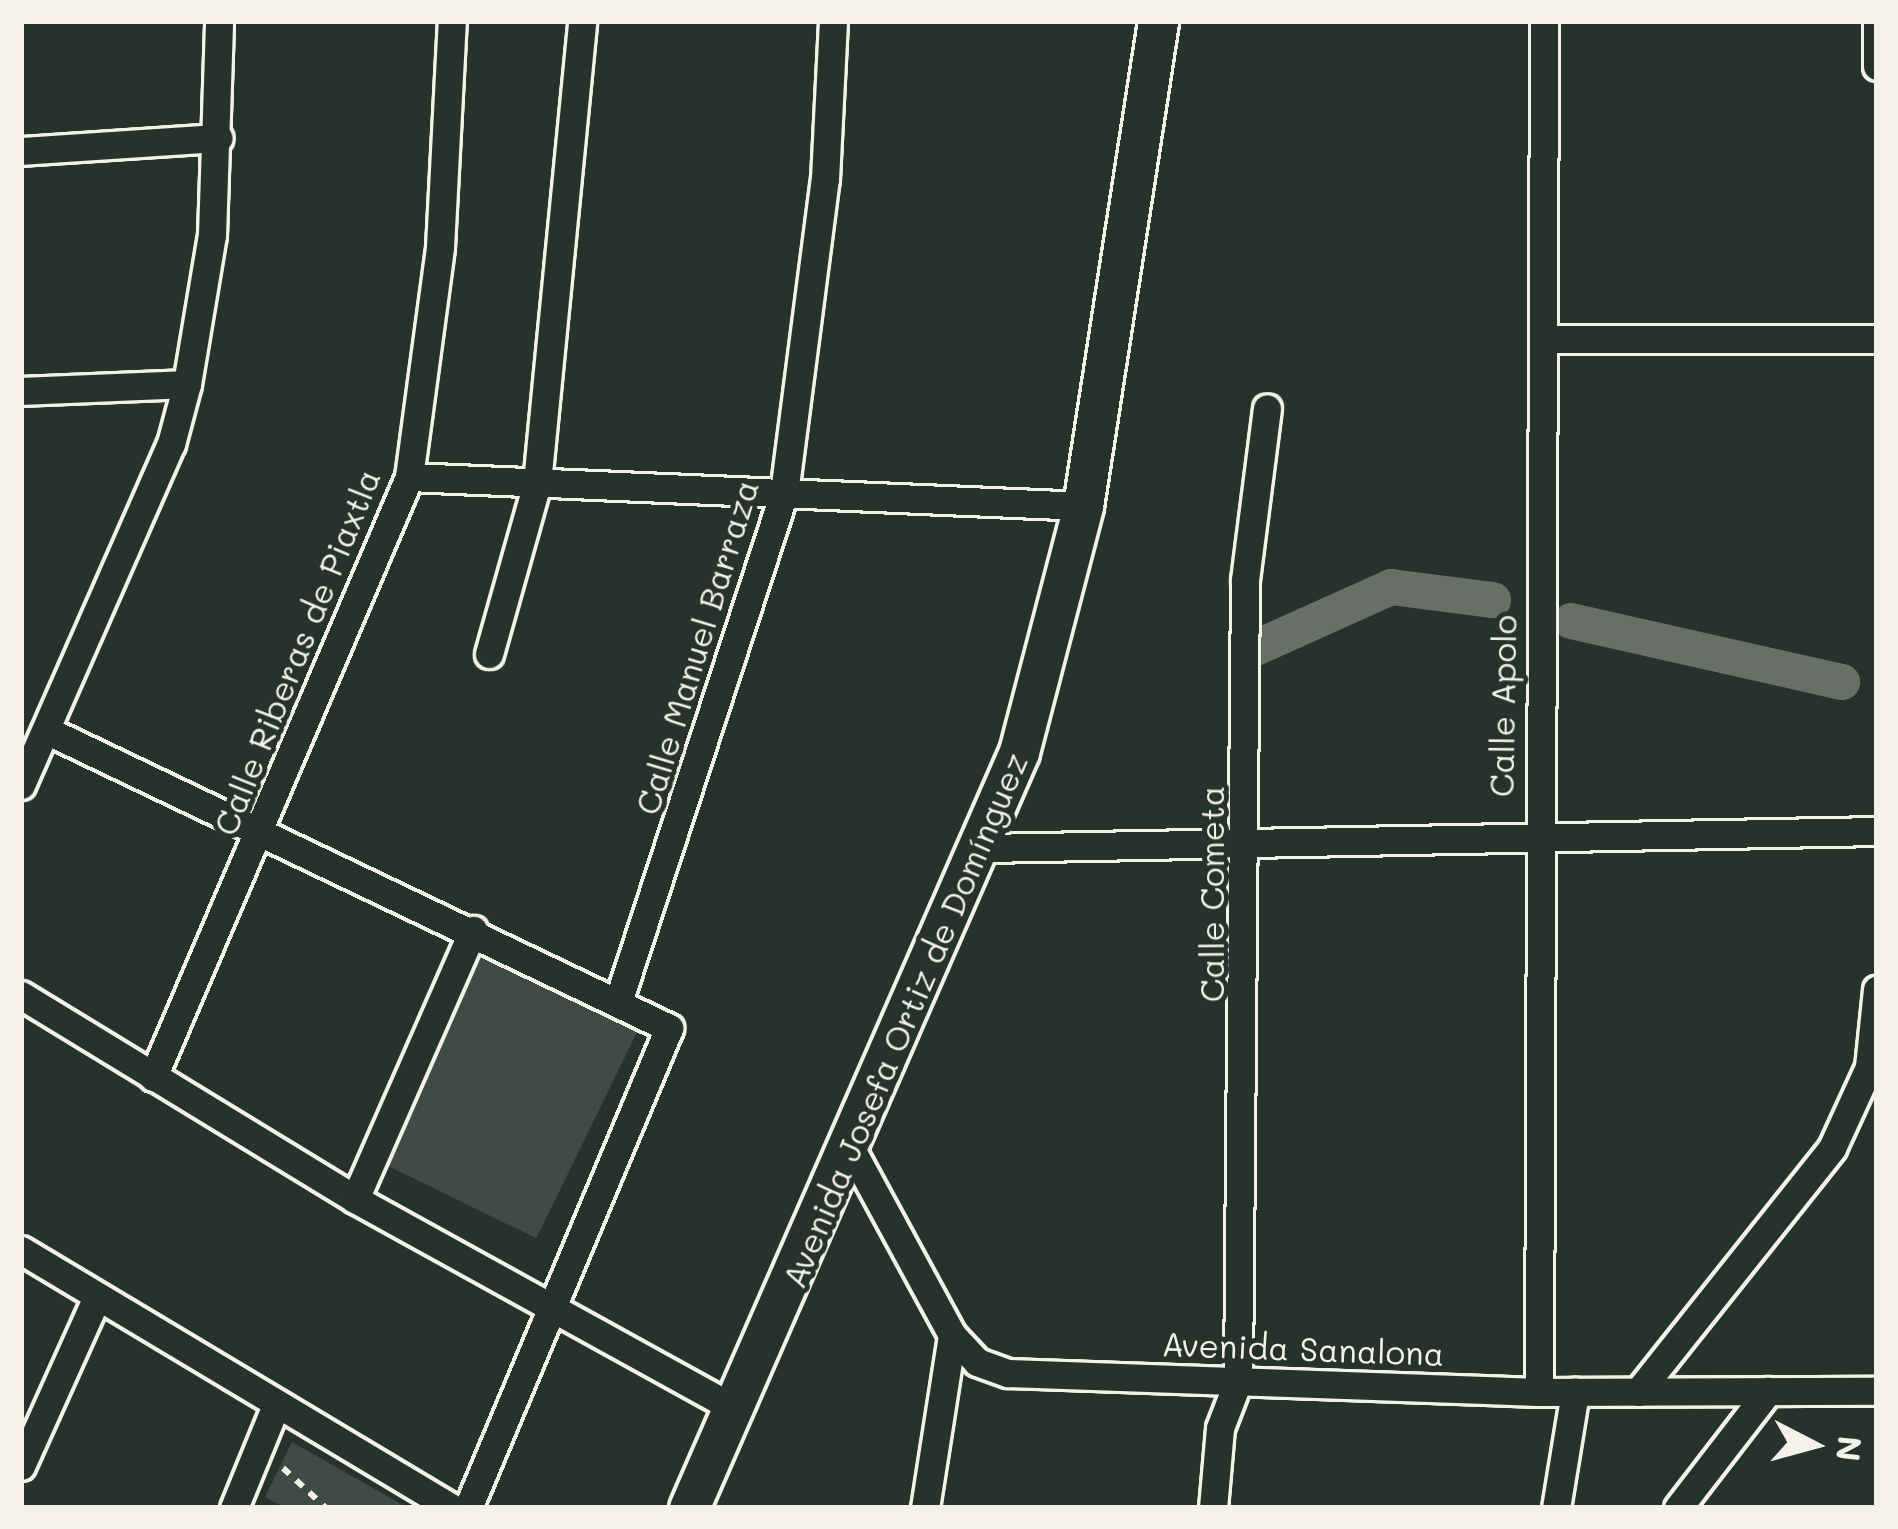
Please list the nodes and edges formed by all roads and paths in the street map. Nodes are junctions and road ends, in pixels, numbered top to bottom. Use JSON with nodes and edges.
{"nodes":[{"id":1,"x":219,"y":21,"type":"edge"},
{"id":2,"x":452,"y":21,"type":"edge"},
{"id":3,"x":582,"y":21,"type":"edge"},
{"id":4,"x":833,"y":21,"type":"edge"},
{"id":5,"x":1158,"y":21,"type":"edge"},
{"id":6,"x":1544,"y":21,"type":"edge"},
{"id":7,"x":1876,"y":21,"type":"edge"},
{"id":8,"x":1877,"y":66,"type":"edge"},
{"id":9,"x":219,"y":138,"type":"junction"},
{"id":10,"x":21,"y":151,"type":"edge"},
{"id":11,"x":1546,"y":339,"type":"junction"},
{"id":12,"x":1877,"y":339,"type":"edge"},
{"id":13,"x":187,"y":384,"type":"junction"},
{"id":14,"x":21,"y":391,"type":"edge"},
{"id":15,"x":1267,"y":408,"type":"dead end"},
{"id":16,"x":410,"y":477,"type":"junction"},
{"id":17,"x":537,"y":483,"type":"junction"},
{"id":18,"x":784,"y":493,"type":"junction"},
{"id":19,"x":1083,"y":506,"type":"junction"},
{"id":20,"x":489,"y":654,"type":"dead end"},
{"id":21,"x":46,"y":730,"type":"junction"},
{"id":22,"x":21,"y":785,"type":"edge"},
{"id":23,"x":264,"y":828,"type":"junction"},
{"id":24,"x":1877,"y":832,"type":"edge"},
{"id":25,"x":1249,"y":837,"type":"junction"},
{"id":26,"x":1535,"y":838,"type":"junction"},
{"id":27,"x":985,"y":848,"type":"junction"},
{"id":28,"x":473,"y":930,"type":"junction"},
{"id":29,"x":1877,"y":989,"type":"edge"},
{"id":30,"x":21,"y":995,"type":"edge"},
{"id":31,"x":619,"y":999,"type":"junction"},
{"id":32,"x":154,"y":1077,"type":"junction"},
{"id":33,"x":850,"y":1149,"type":"junction"},
{"id":34,"x":355,"y":1199,"type":"junction"},
{"id":35,"x":21,"y":1250,"type":"edge"},
{"id":36,"x":97,"y":1297,"type":"junction"},
{"id":37,"x":553,"y":1312,"type":"junction"},
{"id":38,"x":952,"y":1334,"type":"junction"},
{"id":39,"x":1238,"y":1381,"type":"junction"},
{"id":40,"x":1768,"y":1391,"type":"junction"},
{"id":41,"x":1877,"y":1391,"type":"edge"},
{"id":42,"x":1539,"y":1392,"type":"junction"},
{"id":43,"x":1575,"y":1392,"type":"junction"},
{"id":44,"x":1638,"y":1392,"type":"junction"},
{"id":45,"x":276,"y":1405,"type":"junction"},
{"id":46,"x":737,"y":1409,"type":"junction"},
{"id":47,"x":261,"y":1442,"type":"junction"},
{"id":48,"x":21,"y":1466,"type":"edge"},
{"id":49,"x":234,"y":1508,"type":"edge"},
{"id":50,"x":326,"y":1508,"type":"edge"},
{"id":51,"x":452,"y":1508,"type":"edge"},
{"id":52,"x":468,"y":1508,"type":"edge"},
{"id":53,"x":689,"y":1508,"type":"edge"},
{"id":54,"x":925,"y":1508,"type":"edge"},
{"id":55,"x":1213,"y":1508,"type":"edge"},
{"id":56,"x":1556,"y":1508,"type":"edge"},
{"id":57,"x":1678,"y":1508,"type":"edge"}],
"edges":[{"from":1,"to":9,"type":"street"},
{"from":2,"to":16,"type":"street","name":"Calle Riberas de Piaxtla"},
{"from":3,"to":17,"type":"street"},
{"from":4,"to":18,"type":"street","name":"Calle Manuel Barraza"},
{"from":5,"to":19,"type":"street","name":"Avenida Josefa Ortiz de Domínguez"},
{"from":6,"to":11,"type":"street","name":"Calle Apolo"},
{"from":7,"to":8,"type":"street"},
{"from":9,"to":10,"type":"street"},
{"from":9,"to":13,"type":"street"},
{"from":11,"to":12,"type":"street"},
{"from":11,"to":26,"type":"street","name":"Calle Apolo"},
{"from":13,"to":14,"type":"street"},
{"from":13,"to":21,"type":"street"},
{"from":15,"to":25,"type":"street","name":"Calle Cometa"},
{"from":16,"to":17,"type":"street"},
{"from":16,"to":23,"type":"street","name":"Calle Riberas de Piaxtla"},
{"from":17,"to":18,"type":"street"},
{"from":17,"to":20,"type":"street"},
{"from":18,"to":19,"type":"street"},
{"from":18,"to":31,"type":"street","name":"Calle Manuel Barraza"},
{"from":19,"to":27,"type":"street","name":"Avenida Josefa Ortiz de Domínguez"},
{"from":21,"to":22,"type":"street"},
{"from":21,"to":23,"type":"street"},
{"from":23,"to":28,"type":"street"},
{"from":23,"to":32,"type":"street","name":"Calle Riberas de Piaxtla"},
{"from":24,"to":26,"type":"street"},
{"from":25,"to":26,"type":"street"},
{"from":25,"to":27,"type":"street"},
{"from":25,"to":39,"type":"street","name":"Calle Cometa"},
{"from":26,"to":42,"type":"street","name":"Calle Apolo"},
{"from":27,"to":33,"type":"street","name":"Avenida Josefa Ortiz de Domínguez"},
{"from":28,"to":31,"type":"street"},
{"from":28,"to":34,"type":"street"},
{"from":29,"to":44,"type":"street"},
{"from":30,"to":32,"type":"street"},
{"from":31,"to":37,"type":"street"},
{"from":32,"to":34,"type":"street"},
{"from":33,"to":38,"type":"street","name":"Avenida Sanalona"},
{"from":33,"to":46,"type":"street","name":"Avenida Josefa Ortiz de Domínguez"},
{"from":34,"to":37,"type":"street"},
{"from":35,"to":36,"type":"street"},
{"from":36,"to":45,"type":"street"},
{"from":36,"to":48,"type":"street"},
{"from":37,"to":46,"type":"street"},
{"from":37,"to":52,"type":"street"},
{"from":38,"to":39,"type":"street","name":"Avenida Sanalona"},
{"from":38,"to":54,"type":"street"},
{"from":39,"to":42,"type":"street","name":"Avenida Sanalona"},
{"from":39,"to":55,"type":"street","name":"Calle Cometa"},
{"from":40,"to":41,"type":"street","name":"Avenida Sanalona"},
{"from":40,"to":44,"type":"street","name":"Avenida Sanalona"},
{"from":40,"to":57,"type":"street"},
{"from":42,"to":43,"type":"street","name":"Avenida Sanalona"},
{"from":43,"to":44,"type":"street","name":"Avenida Sanalona"},
{"from":43,"to":56,"type":"street"},
{"from":45,"to":47,"type":"street"},
{"from":45,"to":51,"type":"street"},
{"from":46,"to":53,"type":"street","name":"Avenida Josefa Ortiz de Domínguez"},
{"from":47,"to":49,"type":"street"},
{"from":47,"to":50,"type":"path"}]}
